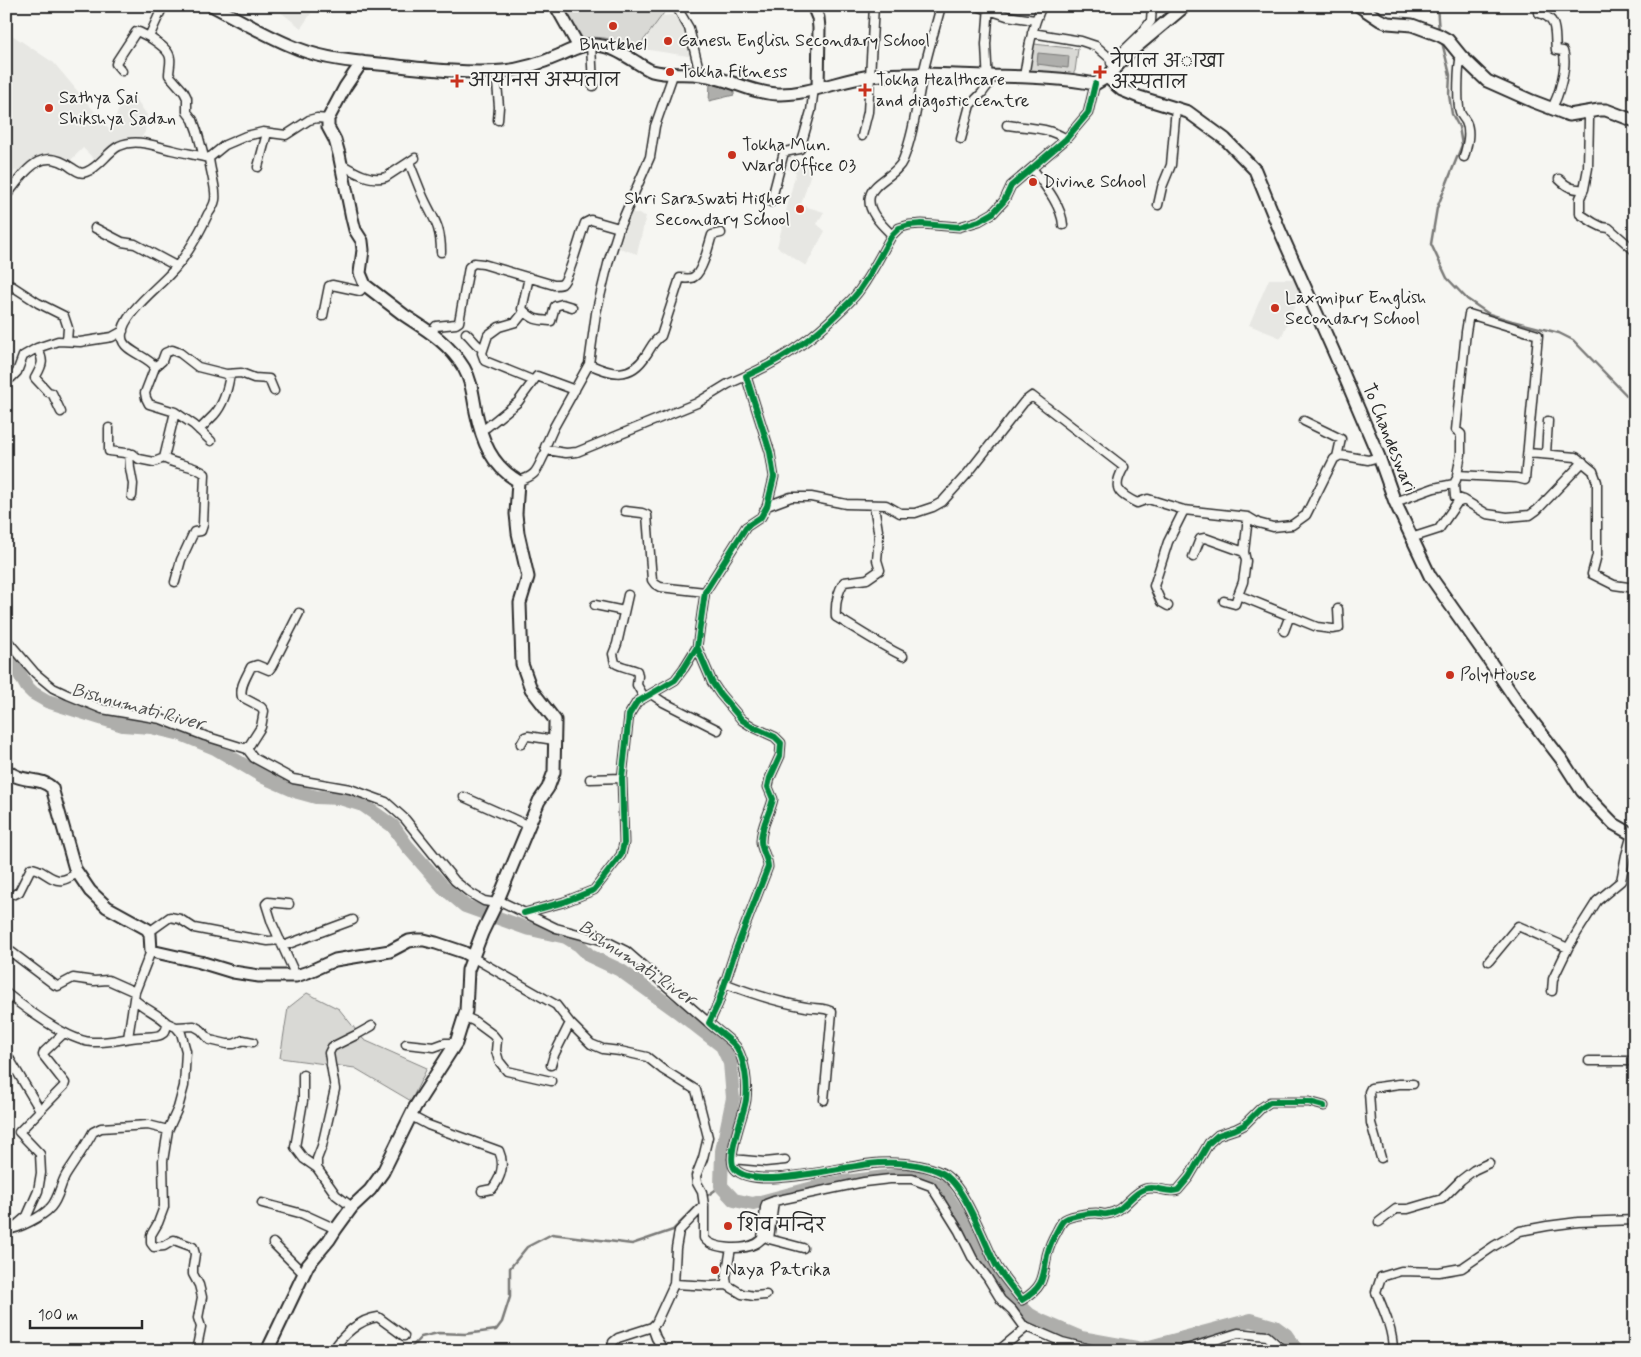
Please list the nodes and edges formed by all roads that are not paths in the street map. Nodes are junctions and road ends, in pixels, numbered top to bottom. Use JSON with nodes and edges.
{"nodes":[{"id":1,"x":163,"y":6,"type":"edge"},
{"id":2,"x":213,"y":6,"type":"edge"},
{"id":3,"x":556,"y":6,"type":"edge"},
{"id":4,"x":676,"y":6,"type":"edge"},
{"id":5,"x":813,"y":6,"type":"edge"},
{"id":6,"x":874,"y":6,"type":"edge"},
{"id":7,"x":940,"y":6,"type":"edge"},
{"id":8,"x":977,"y":6,"type":"edge"},
{"id":9,"x":1042,"y":6,"type":"edge"},
{"id":10,"x":1152,"y":6,"type":"edge"},
{"id":11,"x":1185,"y":6,"type":"edge"},
{"id":12,"x":1539,"y":6,"type":"edge"},
{"id":13,"x":1362,"y":7,"type":"edge"},
{"id":14,"x":988,"y":8,"type":"edge"},
{"id":15,"x":1035,"y":20,"type":"junction"},
{"id":16,"x":1032,"y":33,"type":"junction"},
{"id":17,"x":150,"y":36,"type":"junction"},
{"id":18,"x":591,"y":44,"type":"junction"},
{"id":19,"x":578,"y":47,"type":"junction"},
{"id":20,"x":1461,"y":56,"type":"junction"},
{"id":21,"x":1112,"y":60,"type":"junction"},
{"id":22,"x":362,"y":62,"type":"junction"},
{"id":23,"x":122,"y":71,"type":"dead end"},
{"id":24,"x":496,"y":71,"type":"junction"},
{"id":25,"x":923,"y":73,"type":"junction"},
{"id":26,"x":700,"y":74,"type":"junction"},
{"id":27,"x":673,"y":75,"type":"junction"},
{"id":28,"x":870,"y":76,"type":"junction"},
{"id":29,"x":988,"y":76,"type":"junction"},
{"id":30,"x":1024,"y":77,"type":"junction"},
{"id":31,"x":1107,"y":77,"type":"junction"},
{"id":32,"x":1095,"y":84,"type":"junction"},
{"id":33,"x":593,"y":86,"type":"dead end"},
{"id":34,"x":816,"y":88,"type":"junction"},
{"id":35,"x":1176,"y":107,"type":"junction"},
{"id":36,"x":1551,"y":109,"type":"junction"},
{"id":37,"x":1587,"y":112,"type":"junction"},
{"id":38,"x":328,"y":119,"type":"junction"},
{"id":39,"x":498,"y":120,"type":"dead end"},
{"id":40,"x":1635,"y":121,"type":"edge"},
{"id":41,"x":1007,"y":125,"type":"dead end"},
{"id":42,"x":267,"y":133,"type":"junction"},
{"id":43,"x":862,"y":136,"type":"dead end"},
{"id":44,"x":961,"y":139,"type":"dead end"},
{"id":45,"x":1066,"y":139,"type":"junction"},
{"id":46,"x":1464,"y":157,"type":"dead end"},
{"id":47,"x":207,"y":158,"type":"junction"},
{"id":48,"x":341,"y":164,"type":"junction"},
{"id":49,"x":258,"y":167,"type":"dead end"},
{"id":50,"x":1032,"y":168,"type":"junction"},
{"id":51,"x":1559,"y":179,"type":"dead end"},
{"id":52,"x":1584,"y":189,"type":"junction"},
{"id":53,"x":6,"y":196,"type":"edge"},
{"id":54,"x":772,"y":202,"type":"dead end"},
{"id":55,"x":1158,"y":206,"type":"dead end"},
{"id":56,"x":1063,"y":225,"type":"dead end"},
{"id":57,"x":95,"y":228,"type":"dead end"},
{"id":58,"x":619,"y":228,"type":"junction"},
{"id":59,"x":721,"y":233,"type":"dead end"},
{"id":60,"x":892,"y":234,"type":"junction"},
{"id":61,"x":1635,"y":251,"type":"edge"},
{"id":62,"x":441,"y":252,"type":"dead end"},
{"id":63,"x":176,"y":266,"type":"junction"},
{"id":64,"x":529,"y":277,"type":"junction"},
{"id":65,"x":6,"y":285,"type":"edge"},
{"id":66,"x":364,"y":285,"type":"junction"},
{"id":67,"x":572,"y":307,"type":"dead end"},
{"id":68,"x":524,"y":312,"type":"junction"},
{"id":69,"x":323,"y":316,"type":"dead end"},
{"id":70,"x":122,"y":331,"type":"junction"},
{"id":71,"x":432,"y":332,"type":"junction"},
{"id":72,"x":466,"y":333,"type":"dead end"},
{"id":73,"x":67,"y":341,"type":"junction"},
{"id":74,"x":37,"y":348,"type":"junction"},
{"id":75,"x":483,"y":349,"type":"junction"},
{"id":76,"x":590,"y":364,"type":"junction"},
{"id":77,"x":155,"y":368,"type":"junction"},
{"id":78,"x":230,"y":374,"type":"junction"},
{"id":79,"x":746,"y":376,"type":"junction"},
{"id":80,"x":6,"y":378,"type":"edge"},
{"id":81,"x":532,"y":380,"type":"junction"},
{"id":82,"x":575,"y":390,"type":"junction"},
{"id":83,"x":274,"y":391,"type":"dead end"},
{"id":84,"x":61,"y":412,"type":"dead end"},
{"id":85,"x":175,"y":412,"type":"junction"},
{"id":86,"x":1304,"y":421,"type":"dead end"},
{"id":87,"x":1548,"y":421,"type":"dead end"},
{"id":88,"x":109,"y":428,"type":"dead end"},
{"id":89,"x":199,"y":430,"type":"junction"},
{"id":90,"x":481,"y":430,"type":"junction"},
{"id":91,"x":211,"y":441,"type":"dead end"},
{"id":92,"x":547,"y":450,"type":"junction"},
{"id":93,"x":129,"y":453,"type":"junction"},
{"id":94,"x":1528,"y":453,"type":"junction"},
{"id":95,"x":1546,"y":454,"type":"junction"},
{"id":96,"x":1337,"y":457,"type":"junction"},
{"id":97,"x":1379,"y":457,"type":"junction"},
{"id":98,"x":164,"y":458,"type":"junction"},
{"id":99,"x":1583,"y":462,"type":"junction"},
{"id":100,"x":1457,"y":475,"type":"junction"},
{"id":101,"x":518,"y":481,"type":"junction"},
{"id":102,"x":1454,"y":484,"type":"junction"},
{"id":103,"x":132,"y":496,"type":"dead end"},
{"id":104,"x":1464,"y":500,"type":"junction"},
{"id":105,"x":1395,"y":502,"type":"junction"},
{"id":106,"x":874,"y":505,"type":"junction"},
{"id":107,"x":767,"y":506,"type":"junction"},
{"id":108,"x":1184,"y":510,"type":"junction"},
{"id":109,"x":625,"y":511,"type":"dead end"},
{"id":110,"x":1248,"y":517,"type":"junction"},
{"id":111,"x":1411,"y":538,"type":"junction"},
{"id":112,"x":1244,"y":552,"type":"junction"},
{"id":113,"x":1193,"y":557,"type":"dead end"},
{"id":114,"x":175,"y":582,"type":"dead end"},
{"id":115,"x":1635,"y":588,"type":"edge"},
{"id":116,"x":705,"y":592,"type":"junction"},
{"id":117,"x":628,"y":595,"type":"dead end"},
{"id":118,"x":1238,"y":595,"type":"junction"},
{"id":119,"x":1224,"y":601,"type":"dead end"},
{"id":120,"x":595,"y":605,"type":"dead end"},
{"id":121,"x":1168,"y":606,"type":"dead end"},
{"id":122,"x":1338,"y":609,"type":"dead end"},
{"id":123,"x":624,"y":611,"type":"junction"},
{"id":124,"x":299,"y":613,"type":"dead end"},
{"id":125,"x":1290,"y":615,"type":"junction"},
{"id":126,"x":1284,"y":631,"type":"dead end"},
{"id":127,"x":6,"y":639,"type":"edge"},
{"id":128,"x":697,"y":647,"type":"junction"},
{"id":129,"x":904,"y":656,"type":"dead end"},
{"id":130,"x":648,"y":696,"type":"junction"},
{"id":131,"x":718,"y":730,"type":"dead end"},
{"id":132,"x":554,"y":740,"type":"junction"},
{"id":133,"x":521,"y":744,"type":"dead end"},
{"id":134,"x":247,"y":749,"type":"junction"},
{"id":135,"x":6,"y":770,"type":"edge"},
{"id":136,"x":622,"y":778,"type":"junction"},
{"id":137,"x":590,"y":779,"type":"dead end"},
{"id":138,"x":464,"y":797,"type":"dead end"},
{"id":139,"x":529,"y":826,"type":"junction"},
{"id":140,"x":1633,"y":835,"type":"edge"},
{"id":141,"x":78,"y":873,"type":"junction"},
{"id":142,"x":15,"y":894,"type":"dead end"},
{"id":143,"x":289,"y":904,"type":"dead end"},
{"id":144,"x":496,"y":904,"type":"junction"},
{"id":145,"x":524,"y":913,"type":"junction"},
{"id":146,"x":353,"y":920,"type":"dead end"},
{"id":147,"x":149,"y":932,"type":"junction"},
{"id":148,"x":281,"y":943,"type":"junction"},
{"id":149,"x":1568,"y":948,"type":"junction"},
{"id":150,"x":10,"y":951,"type":"dead end"},
{"id":151,"x":151,"y":951,"type":"junction"},
{"id":152,"x":472,"y":957,"type":"junction"},
{"id":153,"x":1489,"y":961,"type":"dead end"},
{"id":154,"x":296,"y":976,"type":"junction"},
{"id":155,"x":724,"y":983,"type":"junction"},
{"id":156,"x":6,"y":992,"type":"edge"},
{"id":157,"x":1552,"y":992,"type":"dead end"},
{"id":158,"x":135,"y":996,"type":"junction"},
{"id":159,"x":465,"y":1017,"type":"junction"},
{"id":160,"x":570,"y":1023,"type":"junction"},
{"id":161,"x":709,"y":1023,"type":"junction"},
{"id":162,"x":167,"y":1024,"type":"junction"},
{"id":163,"x":372,"y":1026,"type":"dead end"},
{"id":164,"x":176,"y":1027,"type":"junction"},
{"id":165,"x":64,"y":1033,"type":"junction"},
{"id":166,"x":128,"y":1038,"type":"junction"},
{"id":167,"x":253,"y":1042,"type":"dead end"},
{"id":168,"x":456,"y":1043,"type":"junction"},
{"id":169,"x":406,"y":1044,"type":"dead end"},
{"id":170,"x":6,"y":1053,"type":"edge"},
{"id":171,"x":1589,"y":1061,"type":"dead end"},
{"id":172,"x":1635,"y":1061,"type":"edge"},
{"id":173,"x":551,"y":1065,"type":"dead end"},
{"id":174,"x":303,"y":1075,"type":"dead end"},
{"id":175,"x":550,"y":1081,"type":"dead end"},
{"id":176,"x":1413,"y":1084,"type":"dead end"},
{"id":177,"x":824,"y":1100,"type":"dead end"},
{"id":178,"x":1324,"y":1106,"type":"dead end"},
{"id":179,"x":40,"y":1110,"type":"junction"},
{"id":180,"x":411,"y":1116,"type":"junction"},
{"id":181,"x":168,"y":1130,"type":"junction"},
{"id":182,"x":1381,"y":1158,"type":"dead end"},
{"id":183,"x":732,"y":1159,"type":"junction"},
{"id":184,"x":785,"y":1160,"type":"dead end"},
{"id":185,"x":1489,"y":1163,"type":"dead end"},
{"id":186,"x":317,"y":1168,"type":"junction"},
{"id":187,"x":482,"y":1191,"type":"dead end"},
{"id":188,"x":774,"y":1201,"type":"junction"},
{"id":189,"x":262,"y":1203,"type":"dead end"},
{"id":190,"x":704,"y":1205,"type":"junction"},
{"id":191,"x":352,"y":1207,"type":"junction"},
{"id":192,"x":1635,"y":1220,"type":"edge"},
{"id":193,"x":1379,"y":1222,"type":"dead end"},
{"id":194,"x":336,"y":1229,"type":"junction"},
{"id":195,"x":9,"y":1230,"type":"edge"},
{"id":196,"x":273,"y":1243,"type":"dead end"},
{"id":197,"x":732,"y":1248,"type":"junction"},
{"id":198,"x":803,"y":1248,"type":"dead end"},
{"id":199,"x":304,"y":1274,"type":"junction"},
{"id":200,"x":674,"y":1284,"type":"junction"},
{"id":201,"x":727,"y":1285,"type":"junction"},
{"id":202,"x":766,"y":1295,"type":"dead end"},
{"id":203,"x":1022,"y":1300,"type":"junction"},
{"id":204,"x":1014,"y":1308,"type":"junction"},
{"id":205,"x":652,"y":1327,"type":"junction"},
{"id":206,"x":1027,"y":1327,"type":"junction"},
{"id":207,"x":404,"y":1336,"type":"dead end"},
{"id":208,"x":196,"y":1351,"type":"edge"},
{"id":209,"x":267,"y":1351,"type":"edge"},
{"id":210,"x":333,"y":1351,"type":"edge"},
{"id":211,"x":611,"y":1351,"type":"edge"},
{"id":212,"x":664,"y":1351,"type":"edge"},
{"id":213,"x":998,"y":1351,"type":"edge"},
{"id":214,"x":1098,"y":1351,"type":"edge"},
{"id":215,"x":1180,"y":1351,"type":"edge"},
{"id":216,"x":1284,"y":1351,"type":"edge"},
{"id":217,"x":1393,"y":1351,"type":"edge"}],
"edges":[{"from":1,"to":17,"type":"street"},
{"from":2,"to":22,"type":"street"},
{"from":3,"to":19,"type":"street"},
{"from":4,"to":26,"type":"street"},
{"from":5,"to":34,"type":"street"},
{"from":6,"to":28,"type":"street"},
{"from":7,"to":25,"type":"street"},
{"from":8,"to":14,"type":"street"},
{"from":9,"to":15,"type":"street"},
{"from":10,"to":21,"type":"street"},
{"from":11,"to":31,"type":"street"},
{"from":12,"to":36,"type":"street"},
{"from":13,"to":20,"type":"street"},
{"from":14,"to":15,"type":"street"},
{"from":14,"to":29,"type":"street"},
{"from":15,"to":16,"type":"street"},
{"from":16,"to":21,"type":"street"},
{"from":16,"to":30,"type":"street"},
{"from":17,"to":23,"type":"street"},
{"from":17,"to":47,"type":"street"},
{"from":18,"to":19,"type":"street"},
{"from":18,"to":27,"type":"street"},
{"from":18,"to":33,"type":"street"},
{"from":19,"to":24,"type":"street"},
{"from":20,"to":36,"type":"street"},
{"from":20,"to":46,"type":"street"},
{"from":21,"to":31,"type":"street"},
{"from":22,"to":24,"type":"street"},
{"from":22,"to":38,"type":"street"},
{"from":24,"to":39,"type":"street"},
{"from":25,"to":28,"type":"street"},
{"from":25,"to":29,"type":"street"},
{"from":25,"to":60,"type":"street"},
{"from":26,"to":27,"type":"street"},
{"from":26,"to":34,"type":"street"},
{"from":27,"to":58,"type":"street"},
{"from":28,"to":34,"type":"street"},
{"from":28,"to":43,"type":"street"},
{"from":29,"to":30,"type":"street"},
{"from":29,"to":44,"type":"street"},
{"from":30,"to":32,"type":"street"},
{"from":31,"to":32,"type":"street"},
{"from":31,"to":35,"type":"street","name":"To Chandeswari"},
{"from":32,"to":45,"type":"street"},
{"from":34,"to":54,"type":"street"},
{"from":35,"to":55,"type":"street"},
{"from":35,"to":97,"type":"street","name":"To Chandeswari"},
{"from":36,"to":37,"type":"street"},
{"from":37,"to":40,"type":"street"},
{"from":37,"to":52,"type":"street"},
{"from":38,"to":42,"type":"street"},
{"from":38,"to":48,"type":"street"},
{"from":41,"to":45,"type":"street"},
{"from":42,"to":47,"type":"street"},
{"from":42,"to":49,"type":"street"},
{"from":45,"to":50,"type":"street"},
{"from":47,"to":53,"type":"street"},
{"from":47,"to":63,"type":"street"},
{"from":48,"to":62,"type":"street"},
{"from":48,"to":66,"type":"street"},
{"from":50,"to":56,"type":"street"},
{"from":50,"to":60,"type":"street"},
{"from":51,"to":52,"type":"street"},
{"from":52,"to":61,"type":"street"},
{"from":57,"to":63,"type":"street"},
{"from":58,"to":64,"type":"street"},
{"from":58,"to":76,"type":"street"},
{"from":59,"to":76,"type":"street"},
{"from":60,"to":79,"type":"street"},
{"from":63,"to":70,"type":"street"},
{"from":64,"to":68,"type":"street"},
{"from":64,"to":71,"type":"street"},
{"from":65,"to":73,"type":"street"},
{"from":66,"to":69,"type":"street"},
{"from":66,"to":71,"type":"street"},
{"from":67,"to":68,"type":"street"},
{"from":68,"to":75,"type":"street"},
{"from":70,"to":73,"type":"street"},
{"from":70,"to":77,"type":"street"},
{"from":71,"to":90,"type":"street"},
{"from":72,"to":75,"type":"street"},
{"from":73,"to":74,"type":"street"},
{"from":74,"to":80,"type":"street"},
{"from":74,"to":84,"type":"street"},
{"from":75,"to":81,"type":"street"},
{"from":76,"to":82,"type":"street"},
{"from":77,"to":78,"type":"street"},
{"from":77,"to":85,"type":"street"},
{"from":78,"to":83,"type":"street"},
{"from":78,"to":89,"type":"street"},
{"from":79,"to":92,"type":"street"},
{"from":79,"to":107,"type":"street"},
{"from":81,"to":82,"type":"street"},
{"from":81,"to":90,"type":"street"},
{"from":82,"to":92,"type":"street"},
{"from":85,"to":89,"type":"street"},
{"from":85,"to":98,"type":"street"},
{"from":86,"to":96,"type":"street"},
{"from":87,"to":95,"type":"street"},
{"from":88,"to":93,"type":"street"},
{"from":89,"to":91,"type":"street"},
{"from":90,"to":101,"type":"street"},
{"from":92,"to":101,"type":"street"},
{"from":93,"to":98,"type":"street"},
{"from":93,"to":103,"type":"street"},
{"from":94,"to":95,"type":"street"},
{"from":94,"to":100,"type":"street"},
{"from":94,"to":100,"type":"street"},
{"from":95,"to":99,"type":"street"},
{"from":96,"to":97,"type":"street"},
{"from":96,"to":110,"type":"street"},
{"from":97,"to":105,"type":"street","name":"To Chandeswari"},
{"from":98,"to":114,"type":"street"},
{"from":99,"to":104,"type":"street"},
{"from":99,"to":115,"type":"street"},
{"from":100,"to":102,"type":"street"},
{"from":101,"to":132,"type":"street"},
{"from":102,"to":104,"type":"street"},
{"from":102,"to":105,"type":"street"},
{"from":104,"to":111,"type":"street"},
{"from":105,"to":111,"type":"street","name":"To Chandeswari"},
{"from":106,"to":107,"type":"street"},
{"from":106,"to":108,"type":"street"},
{"from":106,"to":129,"type":"street"},
{"from":107,"to":116,"type":"street"},
{"from":108,"to":110,"type":"street"},
{"from":108,"to":121,"type":"street"},
{"from":109,"to":116,"type":"street"},
{"from":110,"to":112,"type":"street"},
{"from":111,"to":140,"type":"street","name":"To Chandeswari"},
{"from":112,"to":113,"type":"street"},
{"from":112,"to":118,"type":"street"},
{"from":116,"to":128,"type":"street"},
{"from":117,"to":123,"type":"street"},
{"from":118,"to":119,"type":"street"},
{"from":118,"to":125,"type":"street"},
{"from":120,"to":123,"type":"street"},
{"from":122,"to":125,"type":"street"},
{"from":123,"to":130,"type":"street"},
{"from":124,"to":134,"type":"street"},
{"from":125,"to":126,"type":"street"},
{"from":127,"to":134,"type":"street"},
{"from":128,"to":130,"type":"street"},
{"from":128,"to":155,"type":"street"},
{"from":130,"to":131,"type":"street"},
{"from":130,"to":136,"type":"street"},
{"from":132,"to":133,"type":"street"},
{"from":132,"to":139,"type":"street"},
{"from":134,"to":144,"type":"street"},
{"from":135,"to":141,"type":"street"},
{"from":136,"to":137,"type":"street"},
{"from":136,"to":145,"type":"street"},
{"from":138,"to":139,"type":"street"},
{"from":139,"to":144,"type":"street"},
{"from":140,"to":149,"type":"street"},
{"from":141,"to":142,"type":"street"},
{"from":141,"to":147,"type":"street"},
{"from":143,"to":148,"type":"street"},
{"from":144,"to":145,"type":"street"},
{"from":144,"to":152,"type":"street"},
{"from":145,"to":161,"type":"street"},
{"from":146,"to":148,"type":"street"},
{"from":147,"to":148,"type":"street"},
{"from":147,"to":151,"type":"street"},
{"from":148,"to":154,"type":"street"},
{"from":149,"to":153,"type":"street"},
{"from":149,"to":157,"type":"street"},
{"from":150,"to":158,"type":"street"},
{"from":151,"to":154,"type":"street"},
{"from":151,"to":158,"type":"street"},
{"from":152,"to":154,"type":"street"},
{"from":152,"to":159,"type":"street"},
{"from":152,"to":160,"type":"street"},
{"from":155,"to":161,"type":"street"},
{"from":155,"to":177,"type":"street"},
{"from":156,"to":165,"type":"street"},
{"from":158,"to":162,"type":"street"},
{"from":158,"to":166,"type":"street"},
{"from":159,"to":168,"type":"street"},
{"from":159,"to":175,"type":"street"},
{"from":160,"to":173,"type":"street"},
{"from":160,"to":190,"type":"street"},
{"from":161,"to":183,"type":"street"},
{"from":162,"to":164,"type":"street"},
{"from":162,"to":166,"type":"street"},
{"from":163,"to":186,"type":"street"},
{"from":164,"to":167,"type":"street"},
{"from":164,"to":181,"type":"street"},
{"from":165,"to":166,"type":"street"},
{"from":165,"to":179,"type":"street"},
{"from":168,"to":169,"type":"street"},
{"from":168,"to":180,"type":"street"},
{"from":170,"to":179,"type":"street"},
{"from":171,"to":172,"type":"street"},
{"from":174,"to":186,"type":"street"},
{"from":176,"to":182,"type":"street"},
{"from":178,"to":203,"type":"street"},
{"from":179,"to":195,"type":"street"},
{"from":180,"to":187,"type":"street"},
{"from":180,"to":191,"type":"street"},
{"from":181,"to":195,"type":"street"},
{"from":181,"to":208,"type":"street"},
{"from":183,"to":184,"type":"street"},
{"from":183,"to":203,"type":"street"},
{"from":185,"to":193,"type":"street"},
{"from":186,"to":191,"type":"street"},
{"from":188,"to":197,"type":"street"},
{"from":188,"to":198,"type":"street"},
{"from":188,"to":204,"type":"street"},
{"from":189,"to":194,"type":"street"},
{"from":190,"to":197,"type":"street"},
{"from":190,"to":200,"type":"street"},
{"from":191,"to":194,"type":"street"},
{"from":192,"to":217,"type":"street"},
{"from":194,"to":199,"type":"street"},
{"from":196,"to":199,"type":"street"},
{"from":197,"to":201,"type":"street"},
{"from":199,"to":209,"type":"street"},
{"from":200,"to":201,"type":"street"},
{"from":200,"to":205,"type":"street"},
{"from":201,"to":202,"type":"street"},
{"from":203,"to":204,"type":"street"},
{"from":204,"to":206,"type":"street"},
{"from":205,"to":211,"type":"street"},
{"from":205,"to":212,"type":"street"},
{"from":206,"to":213,"type":"street"},
{"from":206,"to":214,"type":"street"},
{"from":207,"to":210,"type":"street"},
{"from":215,"to":216,"type":"street"}]}
